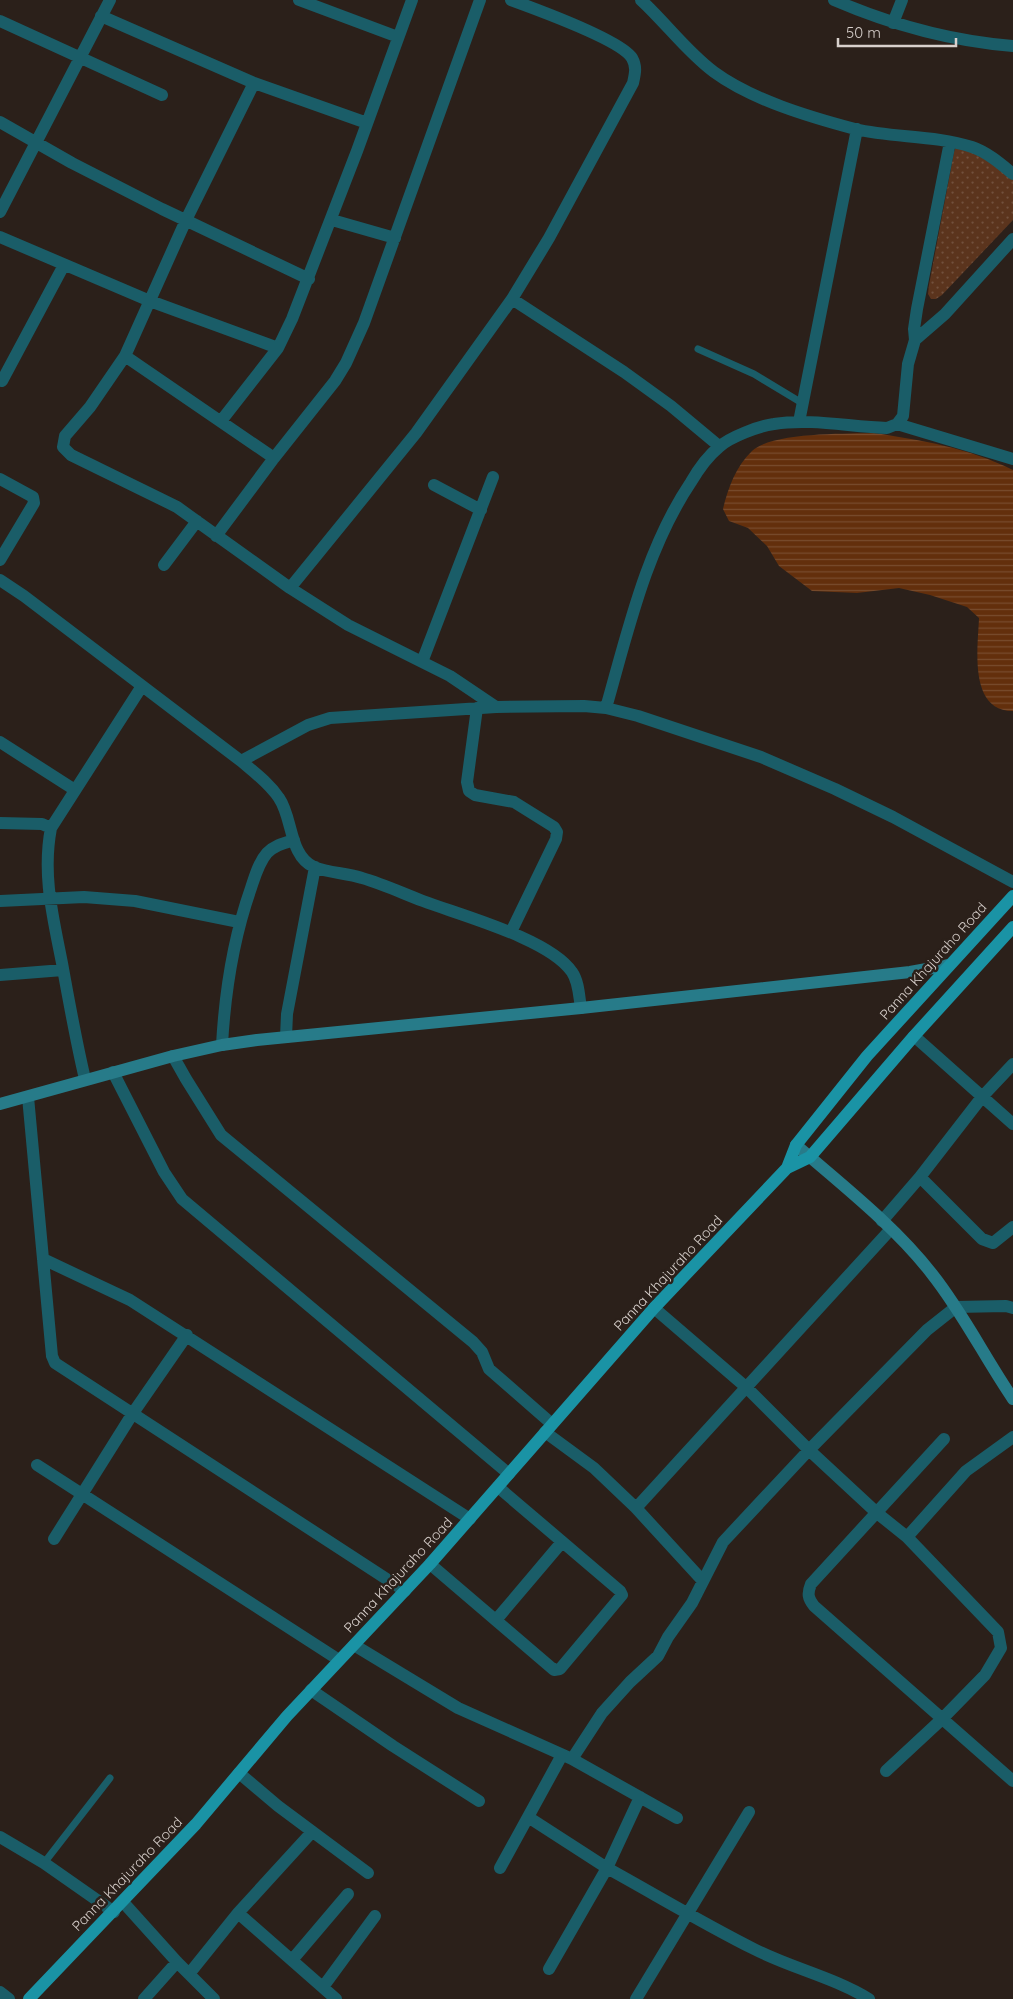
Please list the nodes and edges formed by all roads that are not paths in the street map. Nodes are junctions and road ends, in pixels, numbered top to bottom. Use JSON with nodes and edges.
{"nodes":[{"id":1,"x":110,"y":0,"type":"edge"},
{"id":2,"x":299,"y":0,"type":"edge"},
{"id":3,"x":412,"y":0,"type":"edge"},
{"id":4,"x":480,"y":0,"type":"edge"},
{"id":5,"x":511,"y":0,"type":"edge"},
{"id":6,"x":641,"y":0,"type":"edge"},
{"id":7,"x":834,"y":0,"type":"edge"},
{"id":8,"x":902,"y":0,"type":"edge"},
{"id":9,"x":101,"y":16,"type":"junction"},
{"id":10,"x":0,"y":21,"type":"edge"},
{"id":11,"x":893,"y":23,"type":"junction"},
{"id":12,"x":398,"y":37,"type":"junction"},
{"id":13,"x":1013,"y":46,"type":"edge"},
{"id":14,"x":79,"y":57,"type":"junction"},
{"id":15,"x":254,"y":82,"type":"junction"},
{"id":16,"x":162,"y":94,"type":"dead end"},
{"id":17,"x":0,"y":122,"type":"edge"},
{"id":18,"x":367,"y":123,"type":"junction"},
{"id":19,"x":857,"y":129,"type":"junction"},
{"id":20,"x":36,"y":142,"type":"junction"},
{"id":21,"x":950,"y":142,"type":"junction"},
{"id":22,"x":1013,"y":174,"type":"edge"},
{"id":23,"x":4,"y":195,"type":"edge"},
{"id":24,"x":0,"y":212,"type":"edge"},
{"id":25,"x":186,"y":220,"type":"junction"},
{"id":26,"x":332,"y":220,"type":"junction"},
{"id":27,"x":0,"y":237,"type":"edge"},
{"id":28,"x":395,"y":238,"type":"junction"},
{"id":29,"x":1013,"y":239,"type":"edge"},
{"id":30,"x":64,"y":265,"type":"junction"},
{"id":31,"x":309,"y":279,"type":"junction"},
{"id":32,"x":512,"y":299,"type":"junction"},
{"id":33,"x":150,"y":301,"type":"junction"},
{"id":34,"x":915,"y":340,"type":"junction"},
{"id":35,"x":278,"y":348,"type":"junction"},
{"id":36,"x":698,"y":349,"type":"dead end"},
{"id":37,"x":125,"y":356,"type":"junction"},
{"id":38,"x":2,"y":381,"type":"dead end"},
{"id":39,"x":802,"y":403,"type":"junction"},
{"id":40,"x":221,"y":421,"type":"junction"},
{"id":41,"x":799,"y":422,"type":"junction"},
{"id":42,"x":897,"y":424,"type":"junction"},
{"id":43,"x":719,"y":446,"type":"junction"},
{"id":44,"x":274,"y":458,"type":"junction"},
{"id":45,"x":1013,"y":459,"type":"edge"},
{"id":46,"x":493,"y":477,"type":"dead end"},
{"id":47,"x":0,"y":479,"type":"edge"},
{"id":48,"x":434,"y":485,"type":"dead end"},
{"id":49,"x":481,"y":510,"type":"junction"},
{"id":50,"x":197,"y":521,"type":"junction"},
{"id":51,"x":216,"y":536,"type":"junction"},
{"id":52,"x":0,"y":560,"type":"edge"},
{"id":53,"x":164,"y":565,"type":"dead end"},
{"id":54,"x":0,"y":580,"type":"edge"},
{"id":55,"x":290,"y":588,"type":"junction"},
{"id":56,"x":422,"y":662,"type":"junction"},
{"id":57,"x":142,"y":686,"type":"junction"},
{"id":58,"x":496,"y":707,"type":"junction"},
{"id":59,"x":478,"y":708,"type":"junction"},
{"id":60,"x":606,"y":708,"type":"junction"},
{"id":61,"x":0,"y":742,"type":"edge"},
{"id":62,"x":241,"y":761,"type":"junction"},
{"id":63,"x":75,"y":790,"type":"junction"},
{"id":64,"x":0,"y":823,"type":"edge"},
{"id":65,"x":52,"y":828,"type":"junction"},
{"id":66,"x":294,"y":840,"type":"junction"},
{"id":67,"x":315,"y":867,"type":"junction"},
{"id":68,"x":1013,"y":882,"type":"edge"},
{"id":69,"x":1013,"y":896,"type":"edge"},
{"id":70,"x":51,"y":900,"type":"junction"},
{"id":71,"x":0,"y":901,"type":"edge"},
{"id":72,"x":239,"y":922,"type":"junction"},
{"id":73,"x":1013,"y":927,"type":"edge"},
{"id":74,"x":511,"y":932,"type":"junction"},
{"id":75,"x":949,"y":965,"type":"junction"},
{"id":76,"x":63,"y":970,"type":"junction"},
{"id":77,"x":0,"y":975,"type":"edge"},
{"id":78,"x":581,"y":1008,"type":"junction"},
{"id":79,"x":914,"y":1036,"type":"junction"},
{"id":80,"x":286,"y":1037,"type":"junction"},
{"id":81,"x":222,"y":1045,"type":"junction"},
{"id":82,"x":173,"y":1056,"type":"junction"},
{"id":83,"x":1013,"y":1064,"type":"edge"},
{"id":84,"x":113,"y":1072,"type":"junction"},
{"id":85,"x":85,"y":1079,"type":"junction"},
{"id":86,"x":28,"y":1097,"type":"junction"},
{"id":87,"x":982,"y":1097,"type":"junction"},
{"id":88,"x":0,"y":1104,"type":"edge"},
{"id":89,"x":1013,"y":1124,"type":"edge"},
{"id":90,"x":796,"y":1145,"type":"junction"},
{"id":91,"x":810,"y":1157,"type":"junction"},
{"id":92,"x":787,"y":1168,"type":"junction"},
{"id":93,"x":920,"y":1177,"type":"junction"},
{"id":94,"x":886,"y":1225,"type":"junction"},
{"id":95,"x":1013,"y":1227,"type":"edge"},
{"id":96,"x":43,"y":1259,"type":"junction"},
{"id":97,"x":956,"y":1307,"type":"junction"},
{"id":98,"x":654,"y":1308,"type":"junction"},
{"id":99,"x":1013,"y":1308,"type":"edge"},
{"id":100,"x":187,"y":1335,"type":"junction"},
{"id":101,"x":747,"y":1388,"type":"junction"},
{"id":102,"x":1013,"y":1399,"type":"edge"},
{"id":103,"x":134,"y":1413,"type":"junction"},
{"id":104,"x":548,"y":1428,"type":"junction"},
{"id":105,"x":1013,"y":1437,"type":"edge"},
{"id":106,"x":944,"y":1439,"type":"dead end"},
{"id":107,"x":809,"y":1450,"type":"junction"},
{"id":108,"x":37,"y":1465,"type":"dead end"},
{"id":109,"x":509,"y":1474,"type":"junction"},
{"id":110,"x":498,"y":1487,"type":"junction"},
{"id":111,"x":83,"y":1495,"type":"junction"},
{"id":112,"x":636,"y":1508,"type":"junction"},
{"id":113,"x":877,"y":1513,"type":"junction"},
{"id":114,"x":470,"y":1519,"type":"junction"},
{"id":115,"x":907,"y":1537,"type":"junction"},
{"id":116,"x":54,"y":1539,"type":"dead end"},
{"id":117,"x":562,"y":1542,"type":"junction"},
{"id":118,"x":430,"y":1564,"type":"junction"},
{"id":119,"x":702,"y":1580,"type":"junction"},
{"id":120,"x":405,"y":1591,"type":"junction"},
{"id":121,"x":496,"y":1620,"type":"junction"},
{"id":122,"x":354,"y":1645,"type":"junction"},
{"id":123,"x":339,"y":1660,"type":"junction"},
{"id":124,"x":311,"y":1690,"type":"junction"},
{"id":125,"x":942,"y":1719,"type":"junction"},
{"id":126,"x":567,"y":1757,"type":"junction"},
{"id":127,"x":886,"y":1771,"type":"dead end"},
{"id":128,"x":239,"y":1773,"type":"junction"},
{"id":129,"x":110,"y":1778,"type":"dead end"},
{"id":130,"x":1013,"y":1781,"type":"edge"},
{"id":131,"x":640,"y":1797,"type":"junction"},
{"id":132,"x":479,"y":1801,"type":"dead end"},
{"id":133,"x":749,"y":1812,"type":"dead end"},
{"id":134,"x":528,"y":1816,"type":"junction"},
{"id":135,"x":678,"y":1818,"type":"dead end"},
{"id":136,"x":312,"y":1832,"type":"junction"},
{"id":137,"x":0,"y":1837,"type":"edge"},
{"id":138,"x":44,"y":1863,"type":"junction"},
{"id":139,"x":500,"y":1868,"type":"dead end"},
{"id":140,"x":607,"y":1868,"type":"junction"},
{"id":141,"x":368,"y":1873,"type":"dead end"},
{"id":142,"x":348,"y":1894,"type":"dead end"},
{"id":143,"x":118,"y":1907,"type":"junction"},
{"id":144,"x":688,"y":1912,"type":"junction"},
{"id":145,"x":238,"y":1913,"type":"junction"},
{"id":146,"x":375,"y":1916,"type":"dead end"},
{"id":147,"x":292,"y":1960,"type":"junction"},
{"id":148,"x":177,"y":1962,"type":"junction"},
{"id":149,"x":549,"y":1969,"type":"dead end"},
{"id":150,"x":190,"y":1974,"type":"junction"},
{"id":151,"x":323,"y":1987,"type":"junction"},
{"id":152,"x":0,"y":1992,"type":"edge"},
{"id":153,"x":9,"y":1999,"type":"edge"},
{"id":154,"x":29,"y":1999,"type":"edge"},
{"id":155,"x":144,"y":1999,"type":"edge"},
{"id":156,"x":214,"y":1999,"type":"edge"},
{"id":157,"x":336,"y":1999,"type":"edge"},
{"id":158,"x":636,"y":1999,"type":"edge"},
{"id":159,"x":868,"y":1999,"type":"edge"}],
"edges":[{"from":1,"to":9,"type":"street"},
{"from":2,"to":12,"type":"street"},
{"from":3,"to":12,"type":"street"},
{"from":4,"to":28,"type":"street"},
{"from":5,"to":32,"type":"street"},
{"from":6,"to":19,"type":"street"},
{"from":7,"to":11,"type":"street"},
{"from":8,"to":11,"type":"street"},
{"from":9,"to":14,"type":"street"},
{"from":9,"to":15,"type":"street"},
{"from":10,"to":14,"type":"street"},
{"from":11,"to":13,"type":"street"},
{"from":12,"to":18,"type":"street"},
{"from":14,"to":16,"type":"street"},
{"from":14,"to":20,"type":"street"},
{"from":15,"to":18,"type":"street"},
{"from":15,"to":25,"type":"street"},
{"from":17,"to":20,"type":"street"},
{"from":18,"to":26,"type":"street"},
{"from":19,"to":21,"type":"street"},
{"from":19,"to":39,"type":"street"},
{"from":20,"to":23,"type":"street"},
{"from":20,"to":25,"type":"street"},
{"from":21,"to":22,"type":"street"},
{"from":21,"to":34,"type":"street"},
{"from":23,"to":24,"type":"street"},
{"from":25,"to":31,"type":"street"},
{"from":25,"to":33,"type":"street"},
{"from":26,"to":28,"type":"street"},
{"from":26,"to":31,"type":"street"},
{"from":27,"to":30,"type":"street"},
{"from":28,"to":44,"type":"street"},
{"from":29,"to":34,"type":"street"},
{"from":30,"to":33,"type":"street"},
{"from":30,"to":38,"type":"street"},
{"from":31,"to":35,"type":"street"},
{"from":32,"to":43,"type":"street"},
{"from":32,"to":55,"type":"street"},
{"from":33,"to":35,"type":"street"},
{"from":33,"to":37,"type":"street"},
{"from":34,"to":42,"type":"street"},
{"from":35,"to":40,"type":"street"},
{"from":36,"to":39,"type":"lane"},
{"from":37,"to":40,"type":"street"},
{"from":37,"to":50,"type":"street"},
{"from":39,"to":41,"type":"street"},
{"from":40,"to":44,"type":"street"},
{"from":41,"to":42,"type":"street"},
{"from":41,"to":43,"type":"street"},
{"from":42,"to":45,"type":"street"},
{"from":43,"to":60,"type":"street"},
{"from":44,"to":51,"type":"street"},
{"from":46,"to":49,"type":"street"},
{"from":47,"to":52,"type":"street"},
{"from":48,"to":49,"type":"street"},
{"from":49,"to":56,"type":"street"},
{"from":50,"to":51,"type":"street"},
{"from":50,"to":53,"type":"street"},
{"from":51,"to":55,"type":"street"},
{"from":54,"to":57,"type":"street"},
{"from":55,"to":56,"type":"street"},
{"from":56,"to":58,"type":"street"},
{"from":57,"to":62,"type":"street"},
{"from":57,"to":63,"type":"street"},
{"from":58,"to":59,"type":"street"},
{"from":58,"to":60,"type":"street"},
{"from":59,"to":62,"type":"street"},
{"from":59,"to":74,"type":"street"},
{"from":60,"to":68,"type":"street"},
{"from":61,"to":63,"type":"street"},
{"from":62,"to":66,"type":"street"},
{"from":63,"to":65,"type":"street"},
{"from":64,"to":65,"type":"street"},
{"from":65,"to":70,"type":"street"},
{"from":66,"to":67,"type":"street"},
{"from":66,"to":72,"type":"street"},
{"from":67,"to":74,"type":"street"},
{"from":67,"to":80,"type":"street"},
{"from":69,"to":75,"type":"main road","name":"Panna Khajuraho Road"},
{"from":70,"to":71,"type":"street"},
{"from":70,"to":72,"type":"street"},
{"from":70,"to":76,"type":"street"},
{"from":72,"to":81,"type":"street"},
{"from":73,"to":79,"type":"main road","name":"Panna Khajuraho Road"},
{"from":74,"to":78,"type":"street"},
{"from":75,"to":78,"type":"main road"},
{"from":75,"to":90,"type":"main road","name":"Panna Khajuraho Road"},
{"from":76,"to":77,"type":"street"},
{"from":76,"to":85,"type":"street"},
{"from":78,"to":80,"type":"main road"},
{"from":79,"to":87,"type":"street"},
{"from":79,"to":91,"type":"main road","name":"Panna Khajuraho Road"},
{"from":80,"to":81,"type":"main road"},
{"from":81,"to":82,"type":"main road"},
{"from":82,"to":84,"type":"main road"},
{"from":82,"to":104,"type":"street"},
{"from":83,"to":87,"type":"street"},
{"from":84,"to":85,"type":"main road"},
{"from":84,"to":109,"type":"street"},
{"from":85,"to":86,"type":"main road"},
{"from":86,"to":88,"type":"main road"},
{"from":86,"to":96,"type":"street"},
{"from":87,"to":89,"type":"street"},
{"from":87,"to":93,"type":"street"},
{"from":90,"to":91,"type":"main road"},
{"from":90,"to":92,"type":"main road","name":"Panna Khajuraho Road"},
{"from":91,"to":92,"type":"main road","name":"Panna Khajuraho Road"},
{"from":91,"to":94,"type":"main road"},
{"from":92,"to":98,"type":"main road","name":"Panna Khajuraho Road"},
{"from":93,"to":94,"type":"street"},
{"from":93,"to":95,"type":"street"},
{"from":94,"to":97,"type":"main road"},
{"from":94,"to":101,"type":"street"},
{"from":96,"to":100,"type":"street"},
{"from":96,"to":103,"type":"street"},
{"from":97,"to":99,"type":"street"},
{"from":97,"to":102,"type":"main road"},
{"from":97,"to":107,"type":"street"},
{"from":98,"to":101,"type":"street"},
{"from":98,"to":104,"type":"main road","name":"Panna Khajuraho Road"},
{"from":100,"to":103,"type":"street"},
{"from":100,"to":114,"type":"street"},
{"from":101,"to":107,"type":"street"},
{"from":101,"to":112,"type":"street"},
{"from":103,"to":111,"type":"street"},
{"from":103,"to":120,"type":"street"},
{"from":104,"to":109,"type":"main road","name":"Panna Khajuraho Road"},
{"from":104,"to":112,"type":"street"},
{"from":105,"to":115,"type":"street"},
{"from":106,"to":113,"type":"street"},
{"from":107,"to":113,"type":"street"},
{"from":107,"to":119,"type":"street"},
{"from":108,"to":111,"type":"street"},
{"from":109,"to":110,"type":"main road","name":"Panna Khajuraho Road"},
{"from":110,"to":114,"type":"main road","name":"Panna Khajuraho Road"},
{"from":110,"to":117,"type":"street"},
{"from":111,"to":116,"type":"street"},
{"from":111,"to":123,"type":"street"},
{"from":112,"to":119,"type":"street"},
{"from":113,"to":115,"type":"street"},
{"from":113,"to":125,"type":"street"},
{"from":114,"to":118,"type":"main road","name":"Panna Khajuraho Road"},
{"from":115,"to":125,"type":"street"},
{"from":117,"to":121,"type":"street"},
{"from":117,"to":121,"type":"street"},
{"from":118,"to":120,"type":"main road","name":"Panna Khajuraho Road"},
{"from":118,"to":121,"type":"street"},
{"from":119,"to":126,"type":"street"},
{"from":120,"to":122,"type":"main road","name":"Panna Khajuraho Road"},
{"from":122,"to":123,"type":"main road","name":"Panna Khajuraho Road"},
{"from":122,"to":126,"type":"street"},
{"from":123,"to":124,"type":"main road","name":"Panna Khajuraho Road"},
{"from":124,"to":128,"type":"main road","name":"Panna Khajuraho Road"},
{"from":124,"to":132,"type":"street"},
{"from":125,"to":127,"type":"street"},
{"from":125,"to":130,"type":"street"},
{"from":126,"to":131,"type":"street"},
{"from":126,"to":134,"type":"street"},
{"from":128,"to":136,"type":"street"},
{"from":128,"to":143,"type":"main road","name":"Panna Khajuraho Road"},
{"from":129,"to":138,"type":"lane"},
{"from":131,"to":135,"type":"street"},
{"from":131,"to":140,"type":"street"},
{"from":133,"to":144,"type":"street"},
{"from":134,"to":139,"type":"street"},
{"from":134,"to":140,"type":"street"},
{"from":136,"to":141,"type":"street"},
{"from":136,"to":145,"type":"street"},
{"from":137,"to":138,"type":"street"},
{"from":138,"to":143,"type":"street"},
{"from":140,"to":144,"type":"street"},
{"from":140,"to":149,"type":"street"},
{"from":142,"to":147,"type":"street"},
{"from":143,"to":148,"type":"street"},
{"from":143,"to":154,"type":"main road","name":"Panna Khajuraho Road"},
{"from":144,"to":158,"type":"street"},
{"from":144,"to":159,"type":"street"},
{"from":145,"to":147,"type":"street"},
{"from":145,"to":150,"type":"street"},
{"from":146,"to":151,"type":"street"},
{"from":147,"to":151,"type":"street"},
{"from":148,"to":150,"type":"street"},
{"from":148,"to":155,"type":"street"},
{"from":150,"to":156,"type":"street"},
{"from":151,"to":157,"type":"street"},
{"from":152,"to":153,"type":"street"}]}
